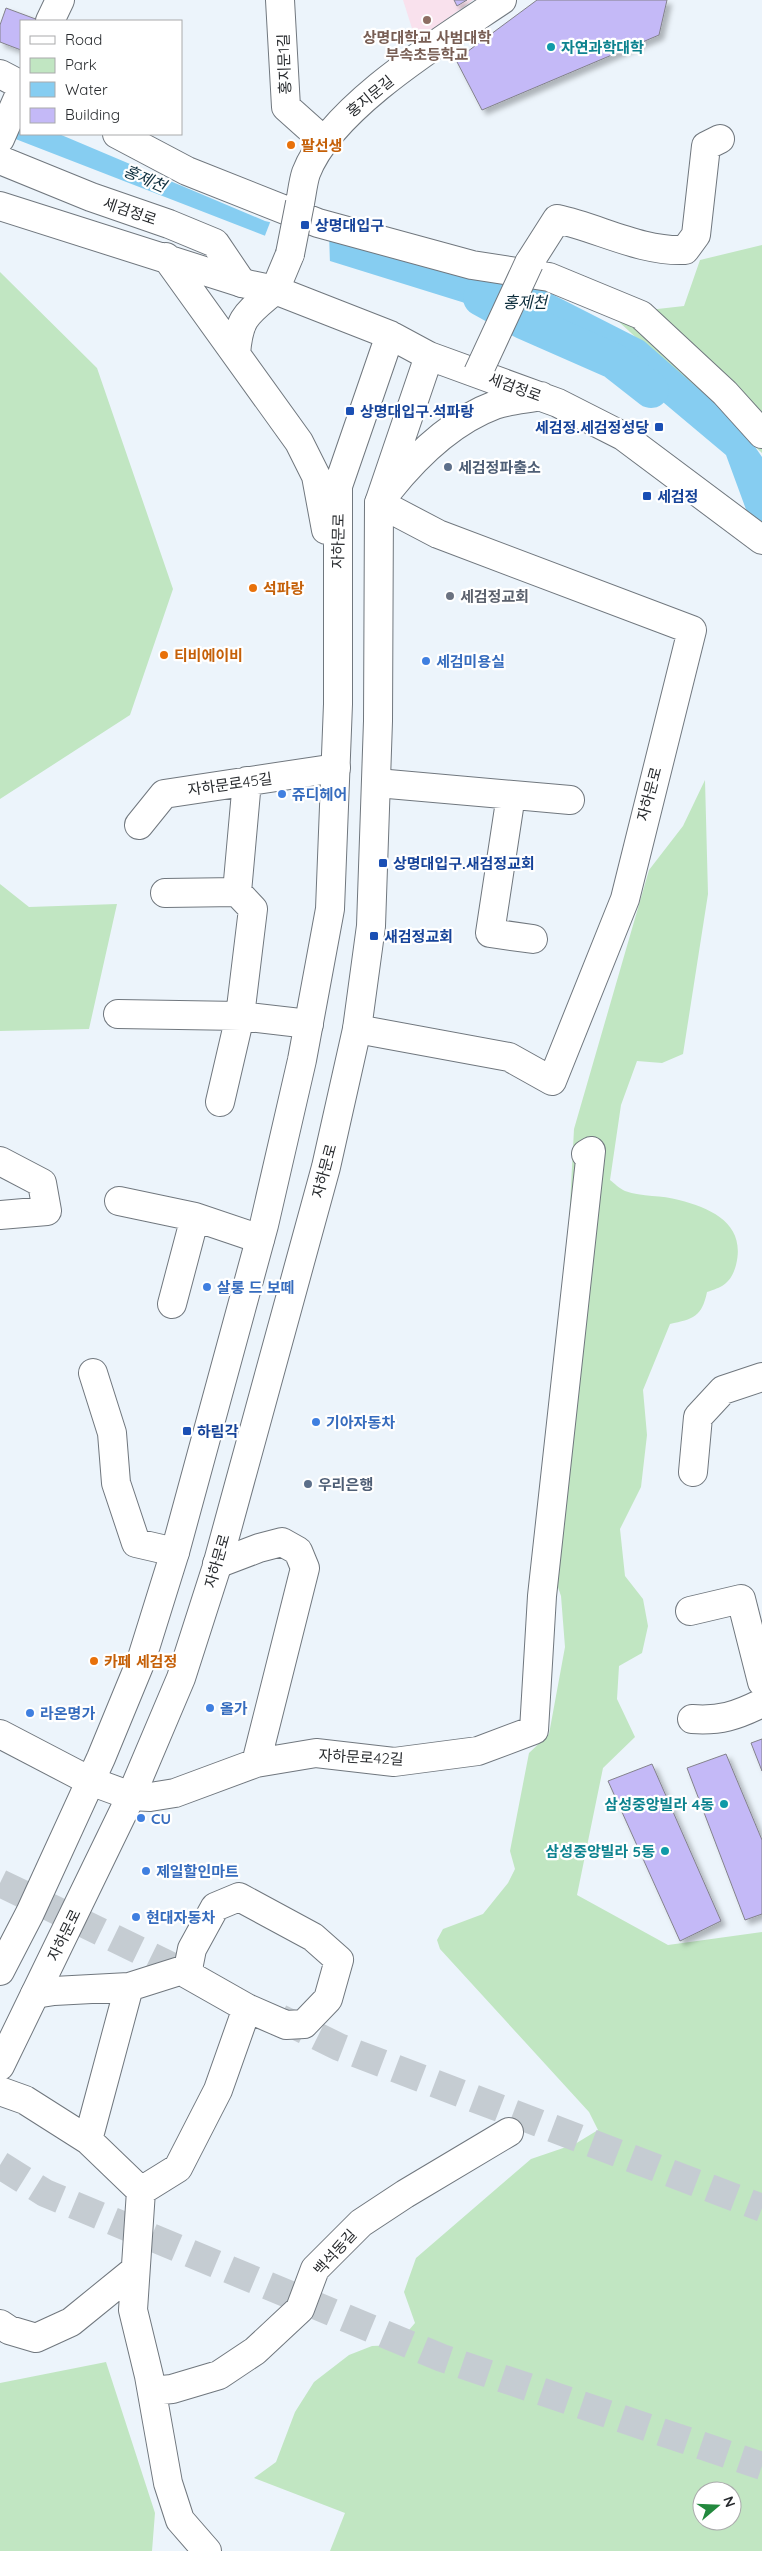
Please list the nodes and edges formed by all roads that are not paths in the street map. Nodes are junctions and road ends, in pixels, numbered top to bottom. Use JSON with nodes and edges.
{"nodes":[{"id":1,"x":60,"y":0,"type":"edge"},
{"id":2,"x":280,"y":0,"type":"edge"},
{"id":3,"x":502,"y":0,"type":"edge"},
{"id":4,"x":50,"y":20,"type":"edge"},
{"id":5,"x":0,"y":74,"type":"edge"},
{"id":6,"x":20,"y":84,"type":"edge"},
{"id":7,"x":20,"y":92,"type":"edge"},
{"id":8,"x":119,"y":135,"type":"edge"},
{"id":9,"x":0,"y":139,"type":"edge"},
{"id":10,"x":720,"y":139,"type":"dead end"},
{"id":11,"x":324,"y":141,"type":"junction"},
{"id":12,"x":0,"y":160,"type":"edge"},
{"id":13,"x":0,"y":206,"type":"edge"},
{"id":14,"x":166,"y":257,"type":"junction"},
{"id":15,"x":242,"y":283,"type":"junction"},
{"id":16,"x":275,"y":290,"type":"junction"},
{"id":17,"x":390,"y":335,"type":"junction"},
{"id":18,"x":236,"y":354,"type":"junction"},
{"id":19,"x":429,"y":356,"type":"junction"},
{"id":20,"x":478,"y":373,"type":"junction"},
{"id":21,"x":541,"y":396,"type":"junction"},
{"id":22,"x":762,"y":434,"type":"edge"},
{"id":23,"x":379,"y":503,"type":"junction"},
{"id":24,"x":762,"y":540,"type":"edge"},
{"id":25,"x":337,"y":587,"type":"junction"},
{"id":26,"x":336,"y":768,"type":"junction"},
{"id":27,"x":247,"y":781,"type":"junction"},
{"id":28,"x":377,"y":783,"type":"junction"},
{"id":29,"x":511,"y":795,"type":"junction"},
{"id":30,"x":570,"y":800,"type":"dead end"},
{"id":31,"x":139,"y":825,"type":"dead end"},
{"id":32,"x":237,"y":892,"type":"junction"},
{"id":33,"x":165,"y":893,"type":"dead end"},
{"id":34,"x":533,"y":939,"type":"dead end"},
{"id":35,"x":118,"y":1014,"type":"dead end"},
{"id":36,"x":240,"y":1016,"type":"junction"},
{"id":37,"x":308,"y":1024,"type":"junction"},
{"id":38,"x":357,"y":1029,"type":"junction"},
{"id":39,"x":220,"y":1102,"type":"dead end"},
{"id":40,"x":586,"y":1154,"type":"dead end"},
{"id":41,"x":0,"y":1161,"type":"edge"},
{"id":42,"x":119,"y":1201,"type":"dead end"},
{"id":43,"x":0,"y":1215,"type":"edge"},
{"id":44,"x":195,"y":1218,"type":"junction"},
{"id":45,"x":260,"y":1239,"type":"junction"},
{"id":46,"x":172,"y":1304,"type":"dead end"},
{"id":47,"x":93,"y":1373,"type":"dead end"},
{"id":48,"x":762,"y":1376,"type":"edge"},
{"id":49,"x":693,"y":1472,"type":"dead end"},
{"id":50,"x":175,"y":1552,"type":"junction"},
{"id":51,"x":217,"y":1564,"type":"junction"},
{"id":52,"x":690,"y":1611,"type":"dead end"},
{"id":53,"x":762,"y":1682,"type":"edge"},
{"id":54,"x":762,"y":1703,"type":"edge"},
{"id":55,"x":692,"y":1719,"type":"dead end"},
{"id":56,"x":0,"y":1734,"type":"edge"},
{"id":57,"x":256,"y":1763,"type":"junction"},
{"id":58,"x":90,"y":1781,"type":"junction"},
{"id":59,"x":131,"y":1796,"type":"junction"},
{"id":60,"x":189,"y":1968,"type":"junction"},
{"id":61,"x":0,"y":1971,"type":"edge"},
{"id":62,"x":129,"y":1988,"type":"junction"},
{"id":63,"x":35,"y":1994,"type":"junction"},
{"id":64,"x":247,"y":2008,"type":"junction"},
{"id":65,"x":0,"y":2066,"type":"edge"},
{"id":66,"x":0,"y":2091,"type":"edge"},
{"id":67,"x":510,"y":2132,"type":"dead end"},
{"id":68,"x":88,"y":2140,"type":"junction"},
{"id":69,"x":141,"y":2191,"type":"junction"},
{"id":70,"x":135,"y":2270,"type":"junction"},
{"id":71,"x":0,"y":2324,"type":"edge"},
{"id":72,"x":152,"y":2391,"type":"junction"},
{"id":73,"x":207,"y":2551,"type":"edge"}],
"edges":[{"from":1,"to":4,"type":"street"},
{"from":2,"to":11,"type":"street","name":"홍지문1길"},
{"from":3,"to":11,"type":"street","name":"홍지문길","number":"홍지문길"},
{"from":5,"to":6,"type":"street"},
{"from":7,"to":9,"type":"street"},
{"from":8,"to":22,"type":"street"},
{"from":10,"to":20,"type":"street","bridge":true},
{"from":11,"to":16,"type":"street","name":"홍지문길","number":"홍지문길","bridge":true},
{"from":12,"to":15,"type":"street","name":"세검정로"},
{"from":13,"to":14,"type":"street","name":"세검정로"},
{"from":14,"to":15,"type":"street","name":"세검정로"},
{"from":14,"to":18,"type":"street"},
{"from":15,"to":16,"type":"street","name":"세검정로"},
{"from":16,"to":17,"type":"street","name":"세검정로"},
{"from":16,"to":18,"type":"street"},
{"from":17,"to":19,"type":"street","name":"세검정로"},
{"from":17,"to":25,"type":"street","name":"자하문로"},
{"from":18,"to":25,"type":"street"},
{"from":19,"to":20,"type":"street","name":"세검정로"},
{"from":19,"to":23,"type":"street","name":"자하문로"},
{"from":20,"to":21,"type":"street","name":"세검정로"},
{"from":21,"to":23,"type":"street"},
{"from":21,"to":24,"type":"street","name":"세검정로"},
{"from":23,"to":28,"type":"street","name":"자하문로"},
{"from":23,"to":38,"type":"street","name":"자하문로"},
{"from":25,"to":26,"type":"street","name":"자하문로"},
{"from":26,"to":27,"type":"street","name":"자하문로45길"},
{"from":26,"to":37,"type":"street","name":"자하문로"},
{"from":27,"to":31,"type":"street","name":"자하문로45길"},
{"from":27,"to":32,"type":"street"},
{"from":28,"to":29,"type":"street"},
{"from":28,"to":38,"type":"street","name":"자하문로"},
{"from":29,"to":30,"type":"street"},
{"from":29,"to":34,"type":"street"},
{"from":32,"to":33,"type":"street"},
{"from":32,"to":36,"type":"street"},
{"from":35,"to":36,"type":"street"},
{"from":36,"to":37,"type":"street"},
{"from":36,"to":39,"type":"street"},
{"from":37,"to":45,"type":"street","name":"자하문로"},
{"from":38,"to":51,"type":"street","name":"자하문로"},
{"from":40,"to":57,"type":"street","name":"자하문로42길"},
{"from":41,"to":43,"type":"street"},
{"from":42,"to":44,"type":"street"},
{"from":44,"to":45,"type":"street"},
{"from":44,"to":46,"type":"street"},
{"from":45,"to":50,"type":"street","name":"자하문로"},
{"from":47,"to":50,"type":"street"},
{"from":48,"to":49,"type":"street"},
{"from":50,"to":58,"type":"street","name":"자하문로"},
{"from":51,"to":57,"type":"street"},
{"from":51,"to":59,"type":"street","name":"자하문로"},
{"from":52,"to":53,"type":"street"},
{"from":54,"to":55,"type":"street"},
{"from":56,"to":58,"type":"street","name":"자하문로42길"},
{"from":57,"to":59,"type":"street","name":"자하문로42길"},
{"from":58,"to":59,"type":"street","name":"자하문로42길"},
{"from":58,"to":61,"type":"street","name":"자하문로"},
{"from":59,"to":63,"type":"street","name":"자하문로"},
{"from":60,"to":62,"type":"street"},
{"from":60,"to":64,"type":"street"},
{"from":60,"to":64,"type":"street"},
{"from":62,"to":63,"type":"street"},
{"from":62,"to":68,"type":"street"},
{"from":63,"to":65,"type":"street","name":"자하문로"},
{"from":64,"to":69,"type":"street"},
{"from":66,"to":68,"type":"street"},
{"from":67,"to":72,"type":"street","name":"백석동길"},
{"from":68,"to":69,"type":"street"},
{"from":69,"to":70,"type":"street"},
{"from":70,"to":71,"type":"street"},
{"from":70,"to":72,"type":"street"},
{"from":72,"to":73,"type":"street"}]}
